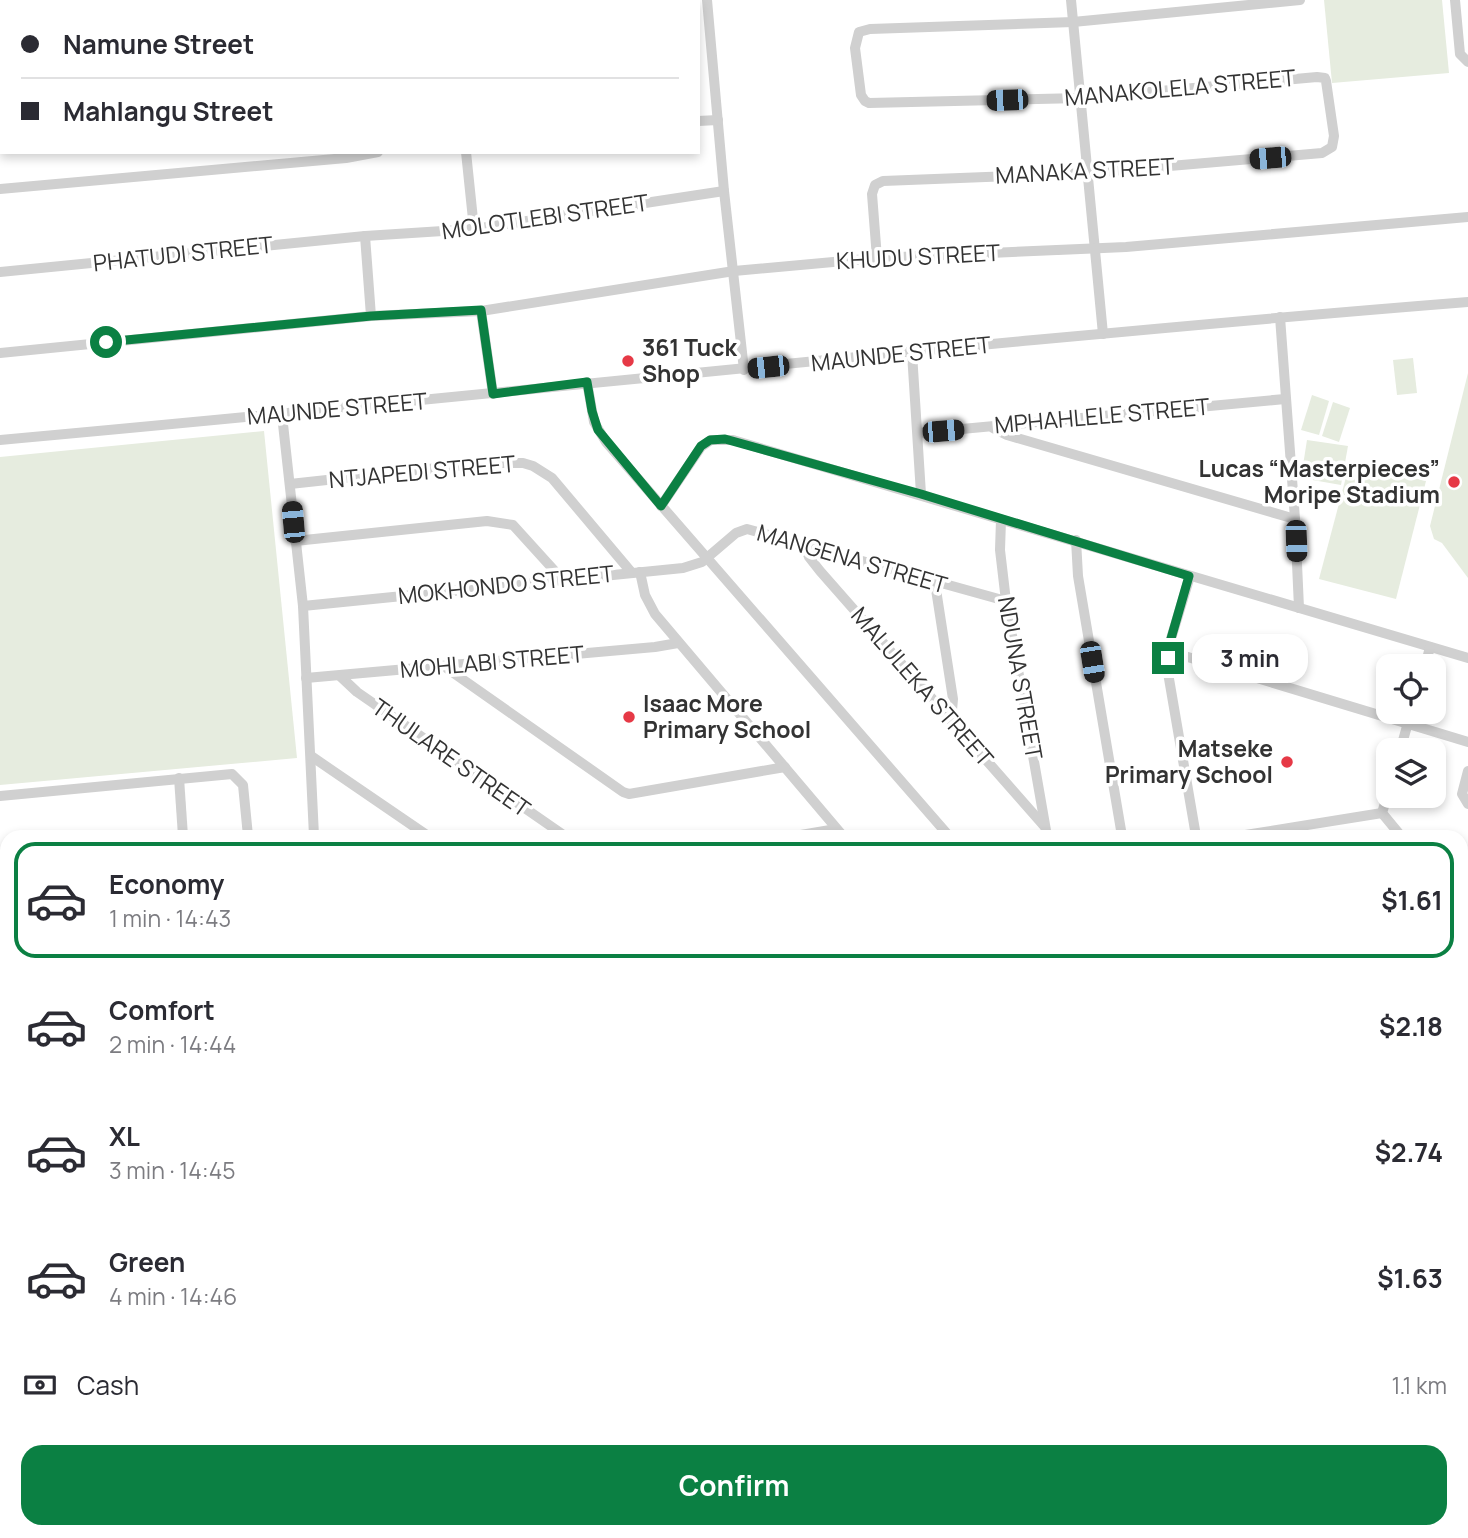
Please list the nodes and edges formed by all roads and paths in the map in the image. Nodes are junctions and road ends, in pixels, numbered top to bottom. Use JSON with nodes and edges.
{"nodes":[{"id":1,"x":707,"y":0,"type":"edge"},
{"id":2,"x":1071,"y":0,"type":"edge"},
{"id":3,"x":1300,"y":0,"type":"edge"},
{"id":4,"x":1455,"y":0,"type":"edge"},
{"id":5,"x":1073,"y":23,"type":"junction"},
{"id":6,"x":704,"y":36,"type":"edge"},
{"id":7,"x":1468,"y":62,"type":"edge"},
{"id":8,"x":1081,"y":98,"type":"junction"},
{"id":9,"x":1331,"y":113,"type":"joint"},
{"id":10,"x":718,"y":120,"type":"junction"},
{"id":11,"x":700,"y":121,"type":"edge"},
{"id":12,"x":357,"y":154,"type":"edge"},
{"id":13,"x":466,"y":154,"type":"edge"},
{"id":14,"x":1088,"y":173,"type":"junction"},
{"id":15,"x":0,"y":189,"type":"edge"},
{"id":16,"x":724,"y":191,"type":"junction"},
{"id":17,"x":1468,"y":218,"type":"edge"},
{"id":18,"x":474,"y":229,"type":"junction"},
{"id":19,"x":365,"y":236,"type":"junction"},
{"id":20,"x":1095,"y":249,"type":"junction"},
{"id":21,"x":877,"y":258,"type":"junction"},
{"id":22,"x":734,"y":271,"type":"junction"},
{"id":23,"x":0,"y":272,"type":"edge"},
{"id":24,"x":1468,"y":302,"type":"edge"},
{"id":25,"x":481,"y":310,"type":"junction"},
{"id":26,"x":371,"y":316,"type":"junction"},
{"id":27,"x":1280,"y":317,"type":"junction"},
{"id":28,"x":1103,"y":334,"type":"junction"},
{"id":29,"x":0,"y":353,"type":"edge"},
{"id":30,"x":912,"y":353,"type":"junction"},
{"id":31,"x":744,"y":370,"type":"junction"},
{"id":32,"x":587,"y":382,"type":"junction"},
{"id":33,"x":493,"y":394,"type":"junction"},
{"id":34,"x":1285,"y":399,"type":"junction"},
{"id":35,"x":282,"y":415,"type":"junction"},
{"id":36,"x":990,"y":427,"type":"junction"},
{"id":37,"x":919,"y":433,"type":"junction"},
{"id":38,"x":0,"y":440,"type":"edge"},
{"id":39,"x":290,"y":484,"type":"junction"},
{"id":40,"x":921,"y":494,"type":"junction"},
{"id":41,"x":661,"y":506,"type":"junction"},
{"id":42,"x":1295,"y":519,"type":"junction"},
{"id":43,"x":1001,"y":520,"type":"junction"},
{"id":44,"x":1076,"y":540,"type":"junction"},
{"id":45,"x":295,"y":541,"type":"junction"},
{"id":46,"x":804,"y":544,"type":"junction"},
{"id":47,"x":707,"y":558,"type":"junction"},
{"id":48,"x":636,"y":572,"type":"junction"},
{"id":49,"x":1189,"y":576,"type":"junction"},
{"id":50,"x":562,"y":579,"type":"junction"},
{"id":51,"x":936,"y":583,"type":"junction"},
{"id":52,"x":1006,"y":601,"type":"junction"},
{"id":53,"x":303,"y":606,"type":"junction"},
{"id":54,"x":1298,"y":608,"type":"junction"},
{"id":55,"x":678,"y":643,"type":"junction"},
{"id":56,"x":1430,"y":647,"type":"junction"},
{"id":57,"x":1168,"y":651,"type":"junction"},
{"id":58,"x":1428,"y":654,"type":"edge"},
{"id":59,"x":1468,"y":658,"type":"edge"},
{"id":60,"x":445,"y":667,"type":"junction"},
{"id":61,"x":340,"y":676,"type":"junction"},
{"id":62,"x":306,"y":678,"type":"junction"},
{"id":63,"x":951,"y":721,"type":"junction"},
{"id":64,"x":1408,"y":725,"type":"junction"},
{"id":65,"x":1404,"y":738,"type":"edge"},
{"id":66,"x":1468,"y":742,"type":"edge"},
{"id":67,"x":311,"y":756,"type":"junction"},
{"id":68,"x":785,"y":767,"type":"junction"},
{"id":69,"x":1468,"y":771,"type":"edge"},
{"id":70,"x":179,"y":778,"type":"junction"},
{"id":71,"x":0,"y":796,"type":"edge"},
{"id":72,"x":1468,"y":804,"type":"edge"},
{"id":73,"x":1384,"y":808,"type":"edge"},
{"id":74,"x":1382,"y":813,"type":"junction"},
{"id":75,"x":183,"y":830,"type":"edge"},
{"id":76,"x":247,"y":830,"type":"edge"},
{"id":77,"x":314,"y":830,"type":"edge"},
{"id":78,"x":419,"y":830,"type":"edge"},
{"id":79,"x":556,"y":830,"type":"edge"},
{"id":80,"x":837,"y":830,"type":"edge"},
{"id":81,"x":944,"y":830,"type":"edge"},
{"id":82,"x":1044,"y":830,"type":"edge"},
{"id":83,"x":1046,"y":830,"type":"edge"},
{"id":84,"x":1121,"y":830,"type":"edge"},
{"id":85,"x":1195,"y":830,"type":"edge"},
{"id":86,"x":1276,"y":830,"type":"edge"},
{"id":87,"x":1396,"y":830,"type":"edge"}],
"edges":[{"from":1,"to":6,"type":"street"},
{"from":2,"to":5,"type":"street"},
{"from":3,"to":5,"type":"street"},
{"from":4,"to":7,"type":"street"},
{"from":5,"to":8,"type":"street"},
{"from":5,"to":8,"type":"street","name":"MANAKOLELA STREET"},
{"from":6,"to":10,"type":"street"},
{"from":8,"to":9,"type":"street","name":"MANAKOLELA STREET"},
{"from":8,"to":14,"type":"street"},
{"from":9,"to":14,"type":"street","name":"MANAKA STREET"},
{"from":10,"to":11,"type":"street"},
{"from":10,"to":16,"type":"street"},
{"from":12,"to":15,"type":"street"},
{"from":13,"to":18,"type":"street"},
{"from":14,"to":20,"type":"street"},
{"from":14,"to":21,"type":"street","name":"MANAKA STREET"},
{"from":16,"to":18,"type":"street","name":"MOLOTLEBI STREET"},
{"from":16,"to":22,"type":"street"},
{"from":17,"to":20,"type":"street","name":"KHUDU STREET"},
{"from":18,"to":19,"type":"street","name":"MOLOTLEBI STREET"},
{"from":19,"to":23,"type":"street","name":"PHATUDI STREET"},
{"from":19,"to":26,"type":"street"},
{"from":20,"to":21,"type":"street","name":"KHUDU STREET"},
{"from":20,"to":28,"type":"street"},
{"from":21,"to":22,"type":"street","name":"KHUDU STREET"},
{"from":22,"to":25,"type":"street","name":"KHUDU STREET"},
{"from":22,"to":31,"type":"street"},
{"from":24,"to":27,"type":"street","name":"MAUNDE STREET"},
{"from":25,"to":26,"type":"street","name":"KHUDU STREET"},
{"from":25,"to":33,"type":"street"},
{"from":26,"to":29,"type":"street","name":"KHUDU STREET"},
{"from":27,"to":28,"type":"street","name":"MAUNDE STREET"},
{"from":27,"to":34,"type":"street"},
{"from":28,"to":30,"type":"street","name":"MAUNDE STREET"},
{"from":30,"to":31,"type":"street","name":"MAUNDE STREET"},
{"from":30,"to":37,"type":"street"},
{"from":31,"to":32,"type":"street","name":"MAUNDE STREET"},
{"from":32,"to":33,"type":"street","name":"MAUNDE STREET"},
{"from":32,"to":41,"type":"street"},
{"from":33,"to":35,"type":"street","name":"MAUNDE STREET"},
{"from":34,"to":36,"type":"street","name":"MPHAHLELE STREET"},
{"from":34,"to":42,"type":"street"},
{"from":35,"to":38,"type":"street","name":"MAUNDE STREET"},
{"from":35,"to":39,"type":"street"},
{"from":36,"to":37,"type":"street","name":"MPHAHLELE STREET"},
{"from":36,"to":42,"type":"street"},
{"from":37,"to":40,"type":"street"},
{"from":39,"to":45,"type":"street"},
{"from":39,"to":48,"type":"street","name":"NTJAPEDI STREET"},
{"from":40,"to":41,"type":"street"},
{"from":40,"to":43,"type":"street"},
{"from":41,"to":47,"type":"street"},
{"from":42,"to":54,"type":"street"},
{"from":43,"to":44,"type":"street"},
{"from":43,"to":52,"type":"street","name":"NDUNA STREET"},
{"from":44,"to":49,"type":"street"},
{"from":44,"to":84,"type":"street"},
{"from":45,"to":50,"type":"street"},
{"from":45,"to":53,"type":"street"},
{"from":46,"to":47,"type":"street","name":"MANGENA STREET"},
{"from":46,"to":51,"type":"street","name":"MANGENA STREET"},
{"from":46,"to":63,"type":"street","name":"MALULEKA STREET"},
{"from":47,"to":48,"type":"street","name":"MOKHONDO STREET"},
{"from":47,"to":81,"type":"street"},
{"from":48,"to":50,"type":"street","name":"MOKHONDO STREET"},
{"from":48,"to":55,"type":"street"},
{"from":49,"to":54,"type":"street"},
{"from":49,"to":57,"type":"street"},
{"from":50,"to":53,"type":"street","name":"MOKHONDO STREET"},
{"from":51,"to":52,"type":"street","name":"MANGENA STREET"},
{"from":51,"to":63,"type":"street"},
{"from":52,"to":83,"type":"street","name":"NDUNA STREET"},
{"from":53,"to":62,"type":"street"},
{"from":54,"to":56,"type":"street"},
{"from":55,"to":60,"type":"street","name":"MOHLABI STREET"},
{"from":55,"to":68,"type":"street"},
{"from":56,"to":58,"type":"street"},
{"from":56,"to":59,"type":"street"},
{"from":57,"to":64,"type":"street"},
{"from":57,"to":85,"type":"street"},
{"from":60,"to":61,"type":"street","name":"MOHLABI STREET"},
{"from":60,"to":68,"type":"street"},
{"from":61,"to":62,"type":"street","name":"MOHLABI STREET"},
{"from":61,"to":79,"type":"street","name":"THULARE STREET"},
{"from":62,"to":67,"type":"street"},
{"from":63,"to":82,"type":"street","name":"MALULEKA STREET"},
{"from":64,"to":65,"type":"street"},
{"from":64,"to":66,"type":"street"},
{"from":67,"to":77,"type":"street"},
{"from":67,"to":78,"type":"street"},
{"from":68,"to":80,"type":"street"},
{"from":69,"to":72,"type":"street"},
{"from":70,"to":71,"type":"street"},
{"from":70,"to":75,"type":"street"},
{"from":70,"to":76,"type":"street"},
{"from":73,"to":74,"type":"street"},
{"from":74,"to":86,"type":"street"},
{"from":74,"to":87,"type":"street"}]}
